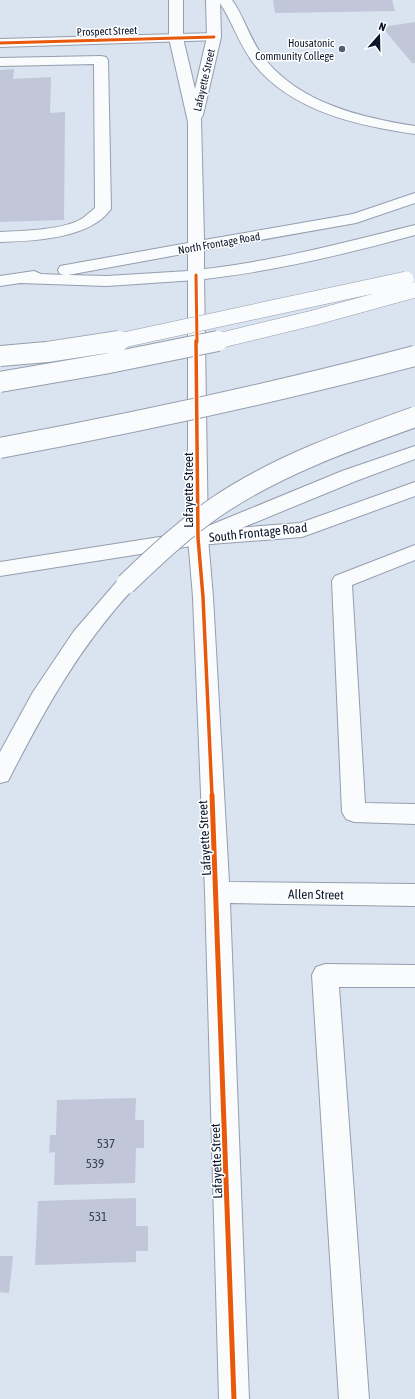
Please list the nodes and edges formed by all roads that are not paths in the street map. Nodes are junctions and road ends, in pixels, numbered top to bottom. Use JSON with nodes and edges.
{"nodes":[{"id":1,"x":176,"y":0,"type":"edge"},
{"id":2,"x":213,"y":0,"type":"edge"},
{"id":3,"x":225,"y":0,"type":"edge"},
{"id":4,"x":176,"y":38,"type":"junction"},
{"id":5,"x":214,"y":38,"type":"junction"},
{"id":6,"x":74,"y":41,"type":"junction"},
{"id":7,"x":0,"y":44,"type":"edge"},
{"id":8,"x":76,"y":60,"type":"junction"},
{"id":9,"x":0,"y":62,"type":"edge"},
{"id":10,"x":195,"y":122,"type":"junction"},
{"id":11,"x":415,"y":130,"type":"edge"},
{"id":12,"x":415,"y":198,"type":"edge"},
{"id":13,"x":415,"y":230,"type":"edge"},
{"id":14,"x":0,"y":237,"type":"edge"},
{"id":15,"x":196,"y":247,"type":"junction"},
{"id":16,"x":196,"y":275,"type":"junction"},
{"id":17,"x":415,"y":277,"type":"edge"},
{"id":18,"x":20,"y":278,"type":"junction"},
{"id":19,"x":0,"y":281,"type":"edge"},
{"id":20,"x":415,"y":290,"type":"edge"},
{"id":21,"x":0,"y":356,"type":"edge"},
{"id":22,"x":415,"y":356,"type":"edge"},
{"id":23,"x":0,"y":382,"type":"edge"},
{"id":24,"x":415,"y":416,"type":"edge"},
{"id":25,"x":0,"y":448,"type":"edge"},
{"id":26,"x":415,"y":452,"type":"edge"},
{"id":27,"x":415,"y":489,"type":"edge"},
{"id":28,"x":198,"y":538,"type":"junction"},
{"id":29,"x":415,"y":552,"type":"edge"},
{"id":30,"x":0,"y":568,"type":"edge"},
{"id":31,"x":0,"y":774,"type":"edge"},
{"id":32,"x":415,"y":814,"type":"edge"},
{"id":33,"x":217,"y":892,"type":"junction"},
{"id":34,"x":415,"y":895,"type":"edge"},
{"id":35,"x":415,"y":976,"type":"edge"},
{"id":36,"x":234,"y":1399,"type":"edge"},
{"id":37,"x":354,"y":1399,"type":"edge"}],
"edges":[{"from":1,"to":4,"type":"main road","name":"Lafayette Street"},
{"from":2,"to":5,"type":"main road","name":"Lafayette Street"},
{"from":3,"to":11,"type":"main road"},
{"from":4,"to":5,"type":"main road","name":"Prospect Street"},
{"from":4,"to":6,"type":"main road","name":"Prospect Street"},
{"from":4,"to":10,"type":"main road","name":"Lafayette Street"},
{"from":5,"to":10,"type":"main road","name":"Lafayette Street"},
{"from":6,"to":7,"type":"main road","name":"Prospect Street"},
{"from":6,"to":8,"type":"main road"},
{"from":8,"to":9,"type":"main road"},
{"from":8,"to":14,"type":"main road"},
{"from":10,"to":15,"type":"main road","name":"Lafayette Street"},
{"from":12,"to":15,"type":"main road","name":"North Frontage Road"},
{"from":13,"to":16,"type":"main road","name":"North Frontage Road"},
{"from":15,"to":16,"type":"main road","name":"Lafayette Street"},
{"from":15,"to":18,"type":"main road","name":"North Frontage Road"},
{"from":16,"to":18,"type":"main road","name":"North Frontage Road"},
{"from":16,"to":28,"type":"main road","name":"Lafayette Street"},
{"from":17,"to":21,"type":"main road","bridge":true},
{"from":18,"to":19,"type":"main road","name":"North Frontage Road"},
{"from":20,"to":23,"type":"main road","bridge":true},
{"from":22,"to":25,"type":"main road","bridge":true},
{"from":24,"to":31,"type":"main road","bridge":true},
{"from":26,"to":28,"type":"main road"},
{"from":27,"to":28,"type":"main road","name":"South Frontage Road"},
{"from":28,"to":30,"type":"main road","name":"South Frontage Road"},
{"from":28,"to":33,"type":"main road","name":"Lafayette Street"},
{"from":29,"to":32,"type":"main road"},
{"from":33,"to":34,"type":"main road","name":"Allen Street"},
{"from":33,"to":36,"type":"main road","name":"Lafayette Street"},
{"from":35,"to":37,"type":"main road"}]}
